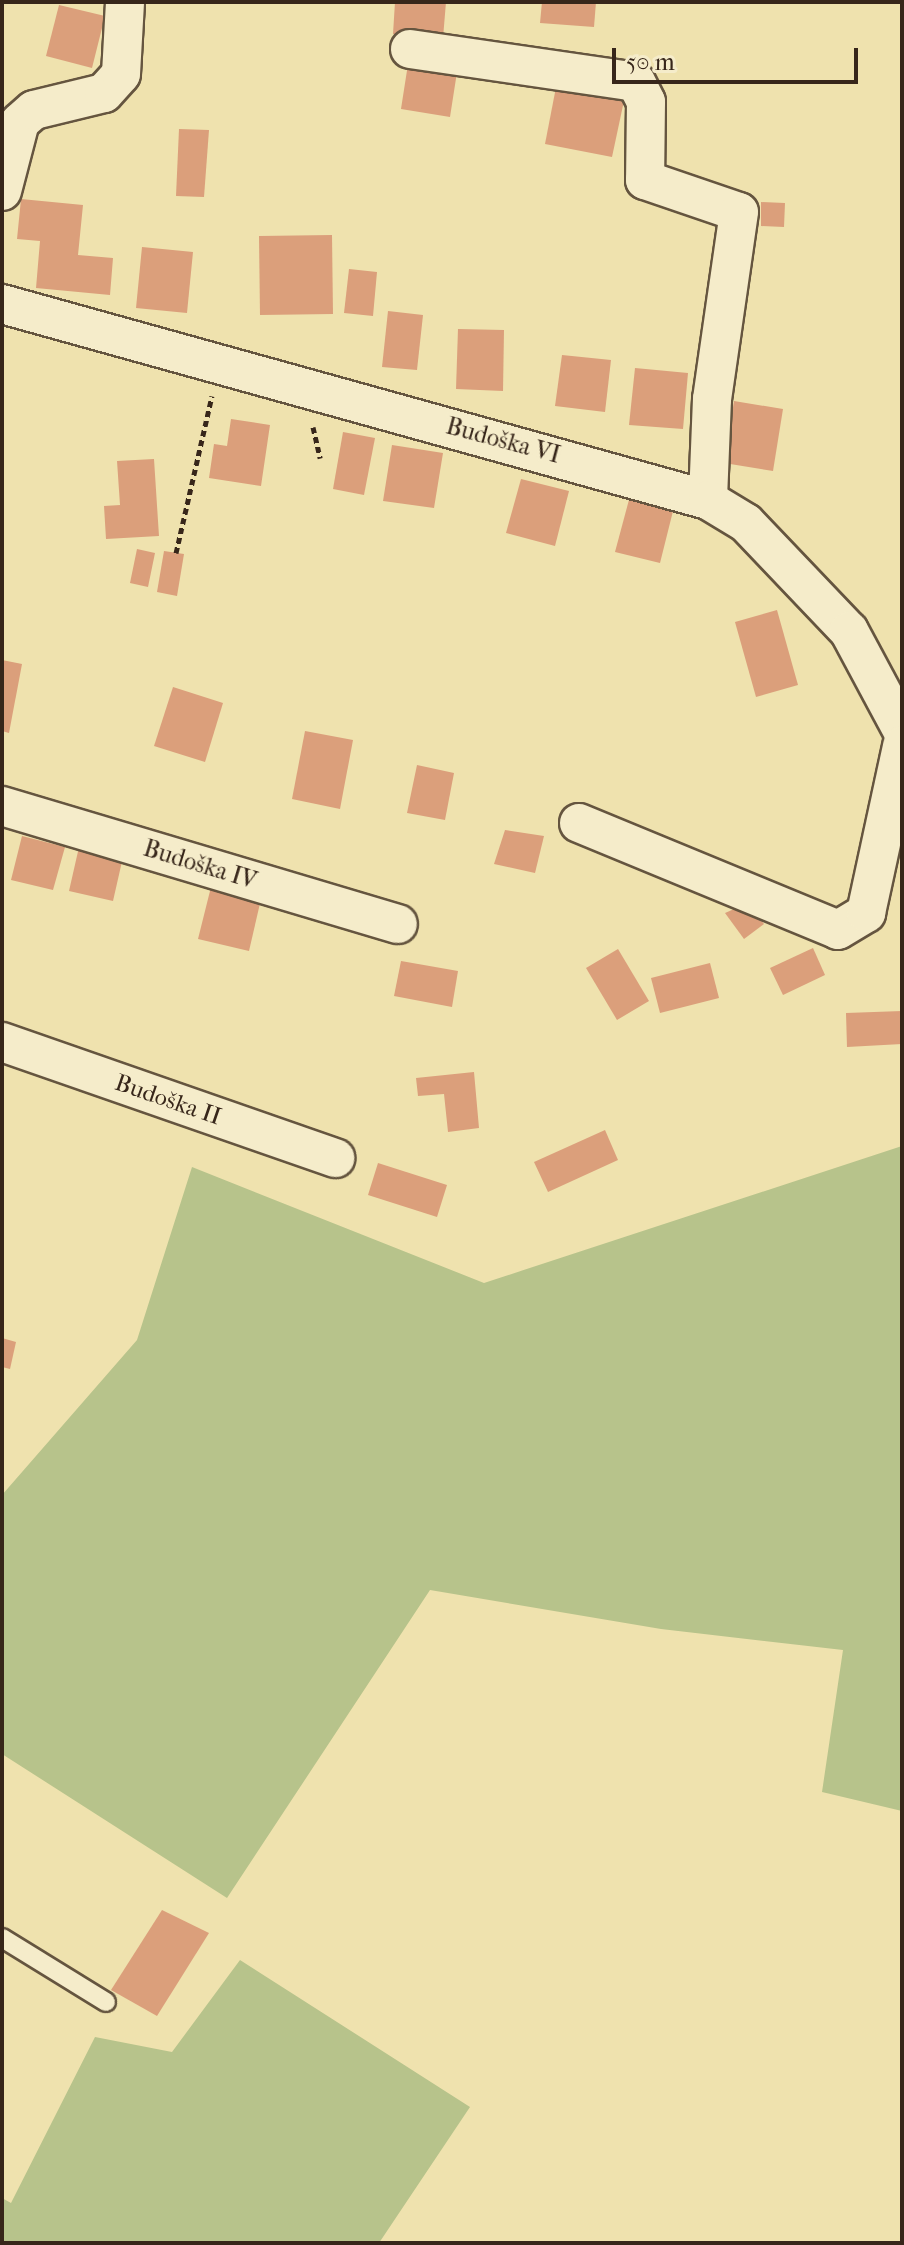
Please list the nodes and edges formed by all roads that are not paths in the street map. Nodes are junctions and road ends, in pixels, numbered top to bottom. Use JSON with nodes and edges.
{"nodes":[{"id":1,"x":125,"y":2,"type":"edge"},
{"id":2,"x":410,"y":49,"type":"dead end"},
{"id":3,"x":2,"y":191,"type":"edge"},
{"id":4,"x":2,"y":304,"type":"edge"},
{"id":5,"x":708,"y":500,"type":"junction"},
{"id":6,"x":902,"y":730,"type":"edge"},
{"id":7,"x":902,"y":746,"type":"edge"},
{"id":8,"x":2,"y":806,"type":"edge"},
{"id":9,"x":579,"y":823,"type":"dead end"},
{"id":10,"x":398,"y":924,"type":"dead end"},
{"id":11,"x":2,"y":1042,"type":"edge"},
{"id":12,"x":335,"y":1158,"type":"dead end"},
{"id":13,"x":2,"y":1938,"type":"edge"},
{"id":14,"x":106,"y":2002,"type":"dead end"}],
"edges":[{"from":1,"to":3,"type":"street"},
{"from":2,"to":5,"type":"street"},
{"from":4,"to":5,"type":"street","name":"Budoška VI"},
{"from":5,"to":6,"type":"street","name":"Budoška VI"},
{"from":7,"to":9,"type":"street"},
{"from":8,"to":10,"type":"street","name":"Budoška IV"},
{"from":11,"to":12,"type":"street","name":"Budoška II"},
{"from":13,"to":14,"type":"lane"}]}
